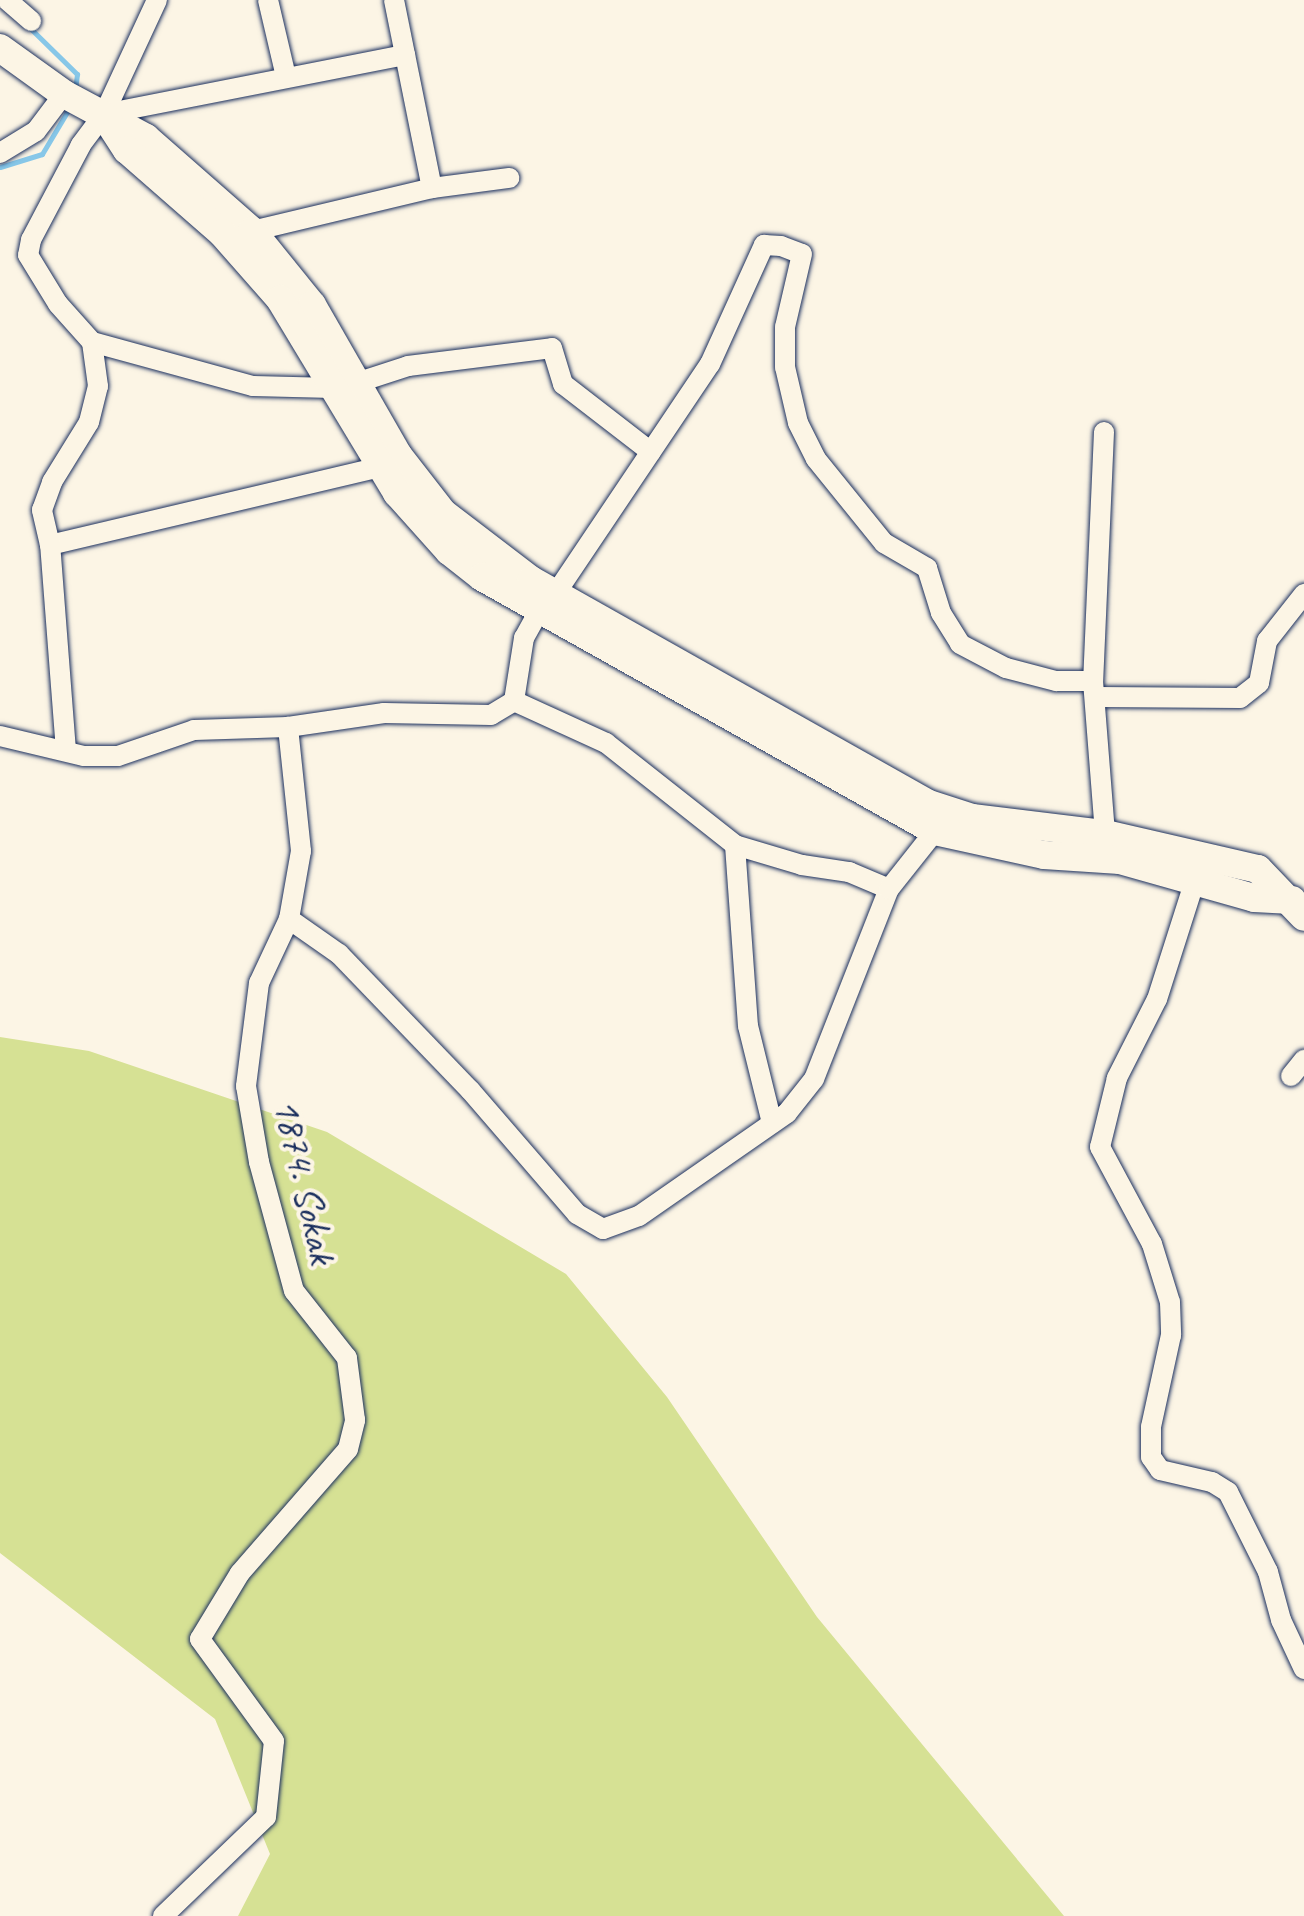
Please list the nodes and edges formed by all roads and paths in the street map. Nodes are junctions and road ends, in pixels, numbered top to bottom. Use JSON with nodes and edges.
{"nodes":[{"id":1,"x":7,"y":0,"type":"edge"},
{"id":2,"x":157,"y":0,"type":"edge"},
{"id":3,"x":268,"y":0,"type":"edge"},
{"id":4,"x":394,"y":0,"type":"edge"},
{"id":5,"x":31,"y":21,"type":"dead end"},
{"id":6,"x":0,"y":48,"type":"edge"},
{"id":7,"x":405,"y":55,"type":"junction"},
{"id":8,"x":286,"y":77,"type":"junction"},
{"id":9,"x":64,"y":94,"type":"junction"},
{"id":10,"x":104,"y":114,"type":"junction"},
{"id":11,"x":0,"y":153,"type":"edge"},
{"id":12,"x":509,"y":178,"type":"dead end"},
{"id":13,"x":432,"y":188,"type":"junction"},
{"id":14,"x":252,"y":231,"type":"junction"},
{"id":15,"x":92,"y":342,"type":"junction"},
{"id":16,"x":344,"y":386,"type":"junction"},
{"id":17,"x":1104,"y":432,"type":"dead end"},
{"id":18,"x":651,"y":452,"type":"junction"},
{"id":19,"x":379,"y":467,"type":"junction"},
{"id":20,"x":50,"y":545,"type":"junction"},
{"id":21,"x":1304,"y":594,"type":"edge"},
{"id":22,"x":547,"y":602,"type":"junction"},
{"id":23,"x":1095,"y":689,"type":"junction"},
{"id":24,"x":514,"y":701,"type":"junction"},
{"id":25,"x":288,"y":727,"type":"junction"},
{"id":26,"x":0,"y":736,"type":"edge"},
{"id":27,"x":66,"y":751,"type":"junction"},
{"id":28,"x":935,"y":831,"type":"junction"},
{"id":29,"x":1105,"y":834,"type":"junction"},
{"id":30,"x":735,"y":845,"type":"junction"},
{"id":31,"x":1196,"y":877,"type":"junction"},
{"id":32,"x":889,"y":889,"type":"junction"},
{"id":33,"x":1298,"y":908,"type":"edge"},
{"id":34,"x":289,"y":919,"type":"junction"},
{"id":35,"x":772,"y":1123,"type":"junction"},
{"id":36,"x":1304,"y":1669,"type":"edge"},
{"id":37,"x":163,"y":1916,"type":"edge"}],
"edges":[{"from":1,"to":5,"type":"street"},
{"from":2,"to":10,"type":"street"},
{"from":3,"to":8,"type":"street"},
{"from":4,"to":7,"type":"street"},
{"from":6,"to":9,"type":"street"},
{"from":7,"to":8,"type":"street"},
{"from":7,"to":13,"type":"street"},
{"from":8,"to":10,"type":"street"},
{"from":9,"to":10,"type":"street"},
{"from":9,"to":11,"type":"street"},
{"from":10,"to":14,"type":"street"},
{"from":10,"to":15,"type":"street"},
{"from":10,"to":16,"type":"street"},
{"from":12,"to":13,"type":"street"},
{"from":13,"to":14,"type":"street"},
{"from":14,"to":16,"type":"street"},
{"from":15,"to":16,"type":"street"},
{"from":15,"to":20,"type":"street"},
{"from":16,"to":18,"type":"street"},
{"from":16,"to":19,"type":"street"},
{"from":16,"to":22,"type":"street"},
{"from":17,"to":23,"type":"street"},
{"from":18,"to":22,"type":"street"},
{"from":18,"to":23,"type":"street"},
{"from":19,"to":20,"type":"street"},
{"from":19,"to":22,"type":"street"},
{"from":20,"to":27,"type":"street"},
{"from":21,"to":23,"type":"street"},
{"from":22,"to":24,"type":"street"},
{"from":22,"to":28,"type":"street"},
{"from":22,"to":29,"type":"street"},
{"from":23,"to":29,"type":"street"},
{"from":24,"to":25,"type":"street"},
{"from":24,"to":30,"type":"street"},
{"from":25,"to":27,"type":"street"},
{"from":25,"to":34,"type":"street","name":"1874. Sokak"},
{"from":26,"to":27,"type":"street"},
{"from":28,"to":31,"type":"street"},
{"from":28,"to":32,"type":"street"},
{"from":29,"to":33,"type":"street"},
{"from":30,"to":32,"type":"street"},
{"from":30,"to":35,"type":"street"},
{"from":31,"to":33,"type":"street"},
{"from":31,"to":36,"type":"street"},
{"from":32,"to":35,"type":"street"},
{"from":34,"to":35,"type":"street"},
{"from":34,"to":37,"type":"street","name":"1874. Sokak"}]}
